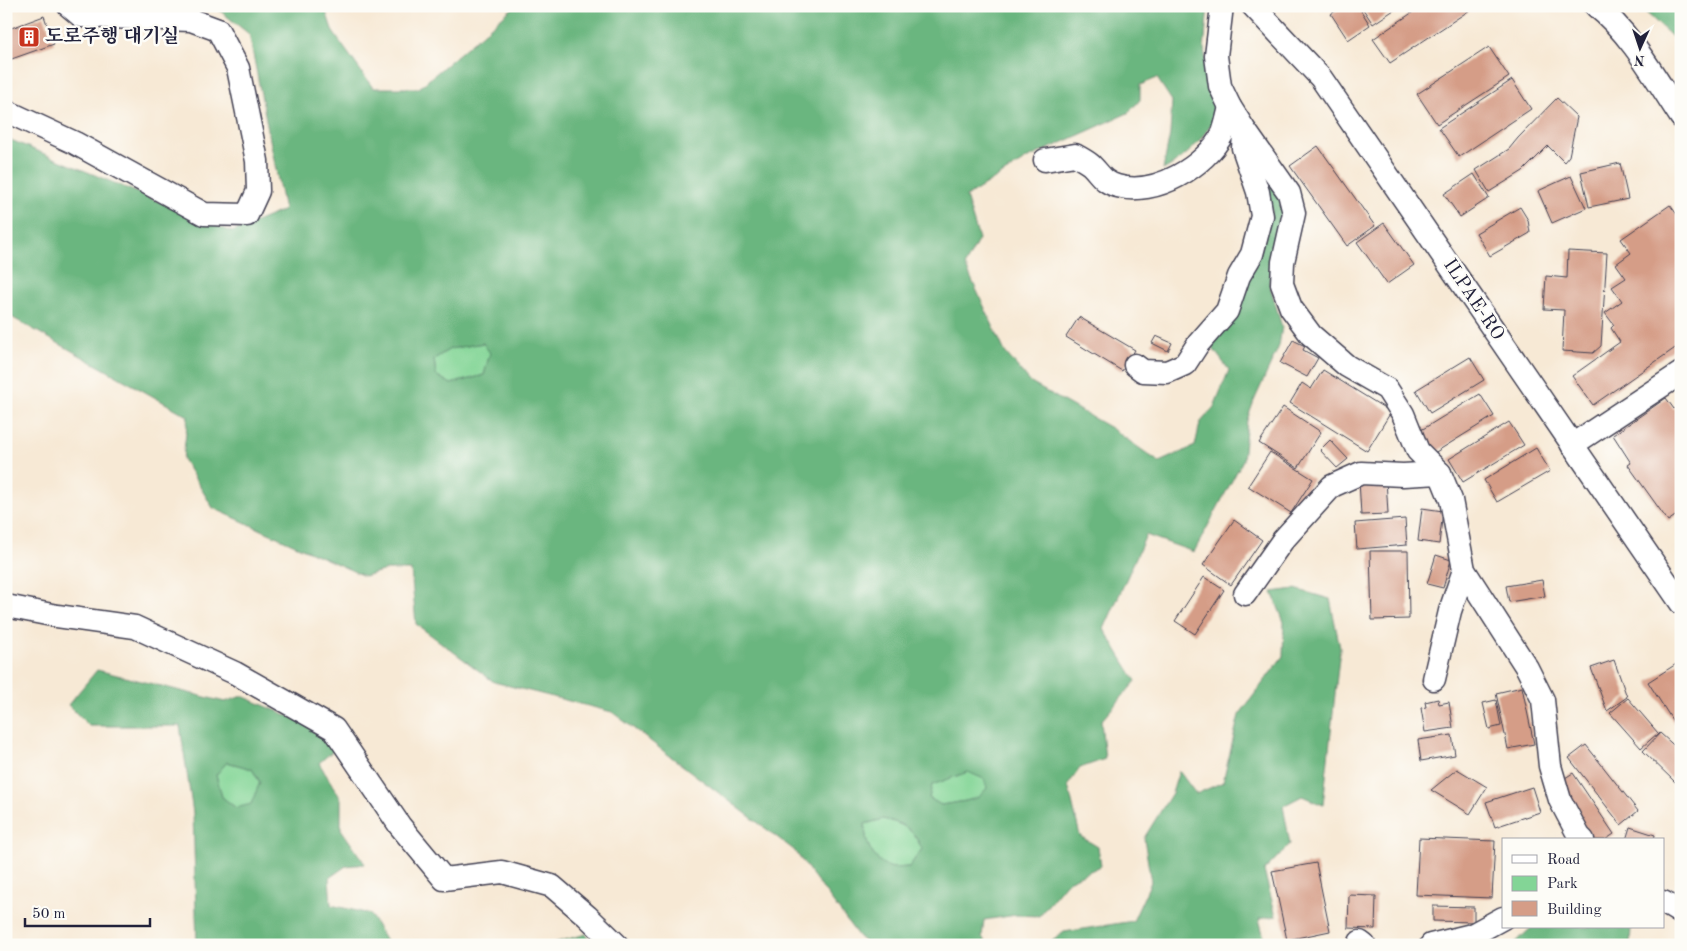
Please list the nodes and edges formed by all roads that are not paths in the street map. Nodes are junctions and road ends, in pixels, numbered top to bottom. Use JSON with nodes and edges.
{"nodes":[{"id":1,"x":69,"y":6,"type":"edge"},
{"id":2,"x":1222,"y":6,"type":"edge"},
{"id":3,"x":1253,"y":6,"type":"edge"},
{"id":4,"x":1596,"y":6,"type":"edge"},
{"id":5,"x":1230,"y":107,"type":"junction"},
{"id":6,"x":6,"y":111,"type":"edge"},
{"id":7,"x":1681,"y":117,"type":"edge"},
{"id":8,"x":1244,"y":129,"type":"junction"},
{"id":9,"x":1045,"y":160,"type":"dead end"},
{"id":10,"x":1135,"y":365,"type":"dead end"},
{"id":11,"x":1681,"y":373,"type":"edge"},
{"id":12,"x":1572,"y":445,"type":"junction"},
{"id":13,"x":1440,"y":473,"type":"junction"},
{"id":14,"x":1464,"y":570,"type":"junction"},
{"id":15,"x":1245,"y":594,"type":"dead end"},
{"id":16,"x":1681,"y":603,"type":"edge"},
{"id":17,"x":6,"y":606,"type":"edge"},
{"id":18,"x":1434,"y":679,"type":"dead end"},
{"id":19,"x":1569,"y":830,"type":"edge"},
{"id":20,"x":1581,"y":838,"type":"edge"},
{"id":21,"x":1664,"y":903,"type":"edge"},
{"id":22,"x":1681,"y":913,"type":"edge"},
{"id":23,"x":1502,"y":919,"type":"edge"},
{"id":24,"x":617,"y":945,"type":"edge"},
{"id":25,"x":1431,"y":945,"type":"edge"}],
"edges":[{"from":1,"to":6,"type":"street"},
{"from":2,"to":5,"type":"street"},
{"from":3,"to":12,"type":"street","name":"ILPAE-RO"},
{"from":4,"to":7,"type":"street"},
{"from":5,"to":8,"type":"street"},
{"from":5,"to":9,"type":"street"},
{"from":8,"to":10,"type":"street"},
{"from":8,"to":13,"type":"street"},
{"from":11,"to":12,"type":"street"},
{"from":12,"to":16,"type":"street","name":"ILPAE-RO"},
{"from":13,"to":14,"type":"street"},
{"from":13,"to":15,"type":"street"},
{"from":14,"to":18,"type":"street"},
{"from":14,"to":19,"type":"street"},
{"from":17,"to":24,"type":"street"},
{"from":19,"to":20,"type":"street"},
{"from":21,"to":22,"type":"street"},
{"from":23,"to":25,"type":"street"}]}
